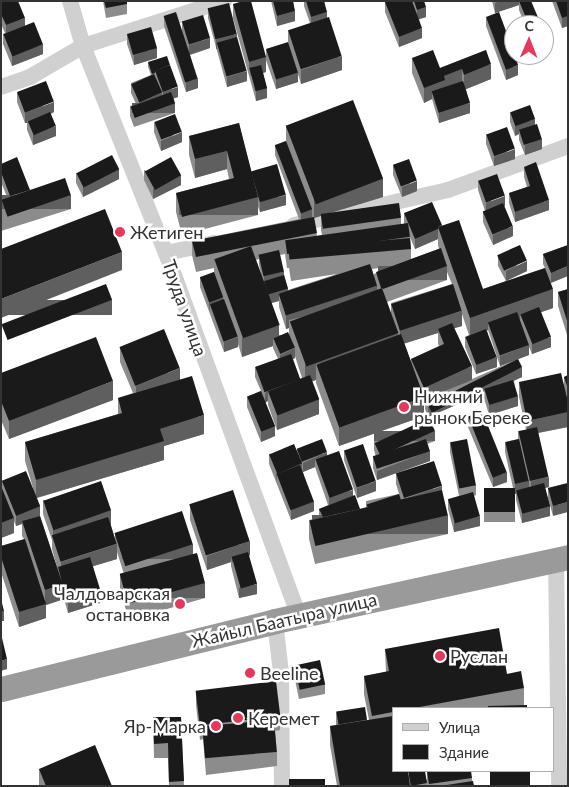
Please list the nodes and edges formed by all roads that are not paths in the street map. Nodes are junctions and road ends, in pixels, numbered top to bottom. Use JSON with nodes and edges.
{"nodes":[{"id":1,"x":70,"y":1,"type":"edge"},
{"id":2,"x":224,"y":1,"type":"edge"},
{"id":3,"x":83,"y":46,"type":"junction"},
{"id":4,"x":1,"y":87,"type":"edge"},
{"id":5,"x":568,"y":146,"type":"edge"},
{"id":6,"x":273,"y":230,"type":"edge"},
{"id":7,"x":234,"y":238,"type":"edge"},
{"id":8,"x":166,"y":253,"type":"junction"},
{"id":9,"x":562,"y":558,"type":"edge"},
{"id":10,"x":287,"y":619,"type":"junction"},
{"id":11,"x":1,"y":689,"type":"edge"},
{"id":12,"x":282,"y":786,"type":"edge"},
{"id":13,"x":559,"y":786,"type":"edge"}],
"edges":[{"from":1,"to":3,"type":"street","name":"Труда улица"},
{"from":2,"to":3,"type":"street"},
{"from":3,"to":4,"type":"street"},
{"from":3,"to":8,"type":"street","name":"Труда улица"},
{"from":5,"to":6,"type":"street"},
{"from":7,"to":8,"type":"street"},
{"from":8,"to":10,"type":"street","name":"Труда улица"},
{"from":9,"to":10,"type":"highway","name":"Жайыл Баатыра улица"},
{"from":9,"to":13,"type":"street"},
{"from":10,"to":11,"type":"highway","name":"Жайыл Баатыра улица"},
{"from":10,"to":12,"type":"street","name":"Труда улица"}]}
